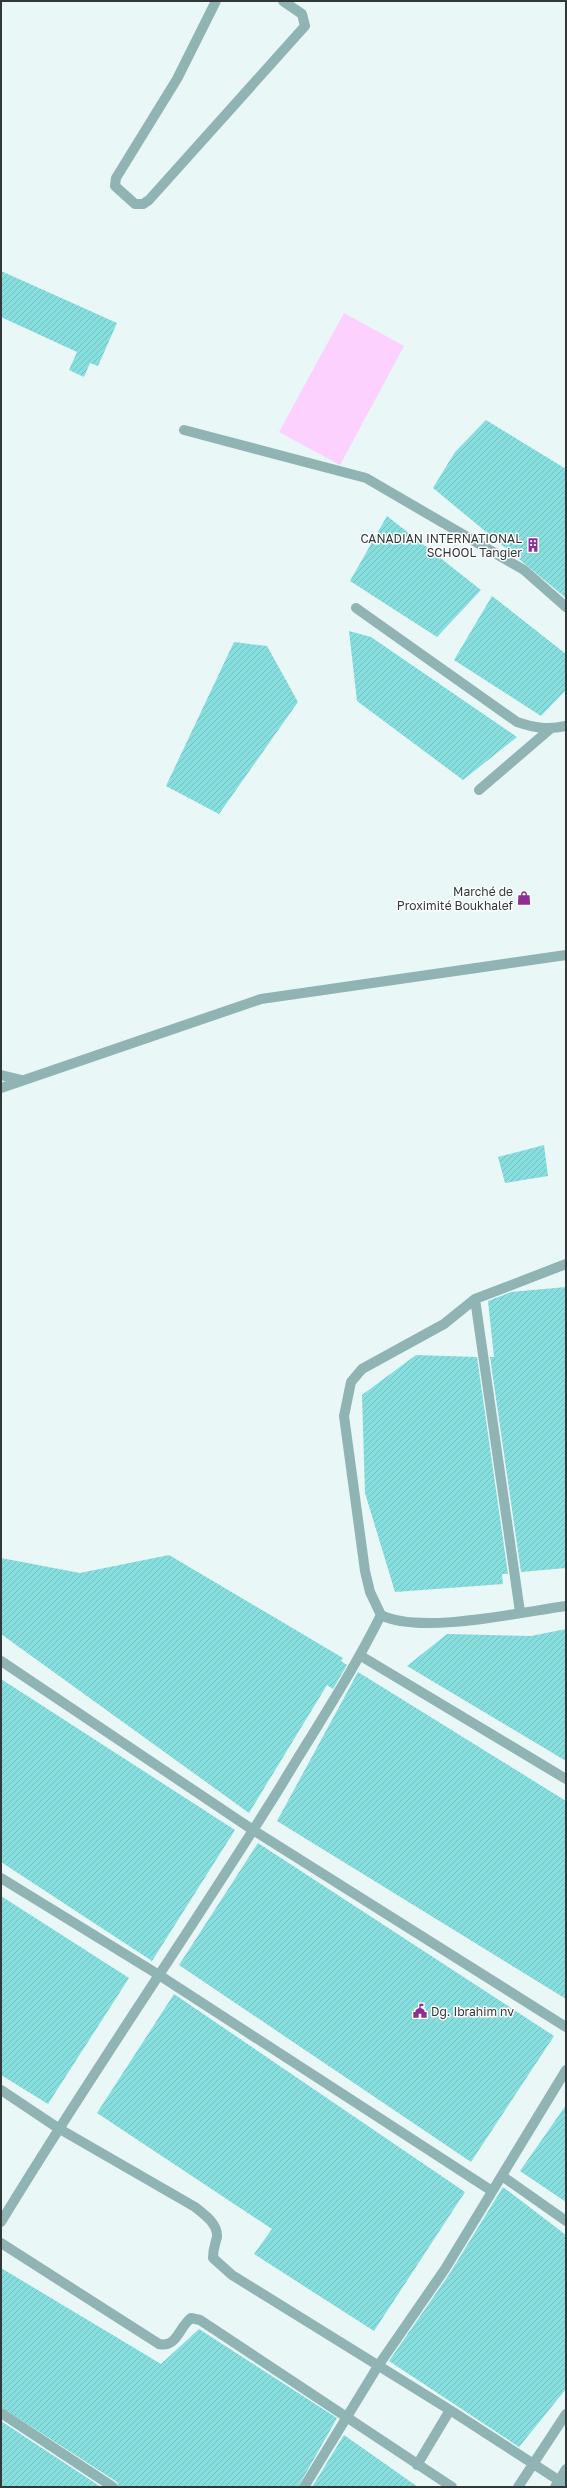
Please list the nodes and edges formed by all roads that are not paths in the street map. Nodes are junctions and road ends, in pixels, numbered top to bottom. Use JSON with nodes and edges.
{"nodes":[{"id":1,"x":216,"y":1,"type":"edge"},
{"id":2,"x":283,"y":1,"type":"edge"},
{"id":3,"x":184,"y":430,"type":"dead end"},
{"id":4,"x":566,"y":607,"type":"edge"},
{"id":5,"x":356,"y":608,"type":"dead end"},
{"id":6,"x":566,"y":726,"type":"edge"},
{"id":7,"x":549,"y":730,"type":"junction"},
{"id":8,"x":479,"y":790,"type":"dead end"},
{"id":9,"x":566,"y":955,"type":"edge"},
{"id":10,"x":1,"y":1075,"type":"edge"},
{"id":11,"x":22,"y":1080,"type":"junction"},
{"id":12,"x":1,"y":1088,"type":"edge"},
{"id":13,"x":566,"y":1264,"type":"edge"},
{"id":14,"x":475,"y":1299,"type":"junction"},
{"id":15,"x":566,"y":1606,"type":"edge"},
{"id":16,"x":520,"y":1612,"type":"junction"},
{"id":17,"x":381,"y":1615,"type":"junction"},
{"id":18,"x":361,"y":1656,"type":"junction"},
{"id":19,"x":1,"y":1661,"type":"edge"},
{"id":20,"x":566,"y":1779,"type":"edge"},
{"id":21,"x":253,"y":1830,"type":"junction"},
{"id":22,"x":1,"y":1878,"type":"edge"},
{"id":23,"x":159,"y":1975,"type":"junction"},
{"id":24,"x":566,"y":2027,"type":"edge"},
{"id":25,"x":566,"y":2070,"type":"edge"},
{"id":26,"x":1,"y":2090,"type":"edge"},
{"id":27,"x":58,"y":2128,"type":"junction"},
{"id":28,"x":502,"y":2176,"type":"junction"},
{"id":29,"x":492,"y":2191,"type":"junction"},
{"id":30,"x":566,"y":2221,"type":"edge"},
{"id":31,"x":1,"y":2222,"type":"edge"},
{"id":32,"x":1,"y":2243,"type":"edge"},
{"id":33,"x":378,"y":2366,"type":"junction"},
{"id":34,"x":450,"y":2410,"type":"junction"},
{"id":35,"x":1,"y":2413,"type":"edge"},
{"id":36,"x":566,"y":2414,"type":"edge"},
{"id":37,"x":347,"y":2418,"type":"junction"},
{"id":38,"x":534,"y":2463,"type":"junction"},
{"id":39,"x":417,"y":2465,"type":"junction"},
{"id":40,"x":566,"y":2469,"type":"edge"},
{"id":41,"x":560,"y":2484,"type":"edge"},
{"id":42,"x":113,"y":2487,"type":"edge"},
{"id":43,"x":304,"y":2487,"type":"edge"},
{"id":44,"x":452,"y":2487,"type":"edge"},
{"id":45,"x":518,"y":2487,"type":"edge"}],
"edges":[{"from":1,"to":2,"type":"street"},
{"from":3,"to":4,"type":"street"},
{"from":5,"to":7,"type":"street"},
{"from":6,"to":7,"type":"street"},
{"from":7,"to":8,"type":"street"},
{"from":9,"to":11,"type":"street"},
{"from":10,"to":11,"type":"street"},
{"from":11,"to":12,"type":"street"},
{"from":13,"to":14,"type":"street"},
{"from":14,"to":16,"type":"street"},
{"from":14,"to":17,"type":"street"},
{"from":15,"to":16,"type":"street"},
{"from":16,"to":17,"type":"street"},
{"from":17,"to":18,"type":"street"},
{"from":18,"to":20,"type":"street"},
{"from":18,"to":21,"type":"street"},
{"from":19,"to":21,"type":"street"},
{"from":21,"to":23,"type":"street"},
{"from":21,"to":24,"type":"street"},
{"from":22,"to":23,"type":"street"},
{"from":23,"to":27,"type":"street"},
{"from":23,"to":29,"type":"street"},
{"from":25,"to":28,"type":"street"},
{"from":26,"to":27,"type":"street"},
{"from":27,"to":31,"type":"street"},
{"from":27,"to":33,"type":"street"},
{"from":28,"to":29,"type":"street"},
{"from":28,"to":30,"type":"street"},
{"from":29,"to":33,"type":"street"},
{"from":32,"to":37,"type":"street"},
{"from":33,"to":34,"type":"street"},
{"from":33,"to":37,"type":"street"},
{"from":34,"to":38,"type":"street"},
{"from":34,"to":39,"type":"street"},
{"from":35,"to":42,"type":"street"},
{"from":36,"to":38,"type":"street"},
{"from":37,"to":39,"type":"street"},
{"from":37,"to":43,"type":"street"},
{"from":38,"to":41,"type":"street"},
{"from":38,"to":45,"type":"street"},
{"from":39,"to":44,"type":"street"},
{"from":40,"to":41,"type":"street"}]}
